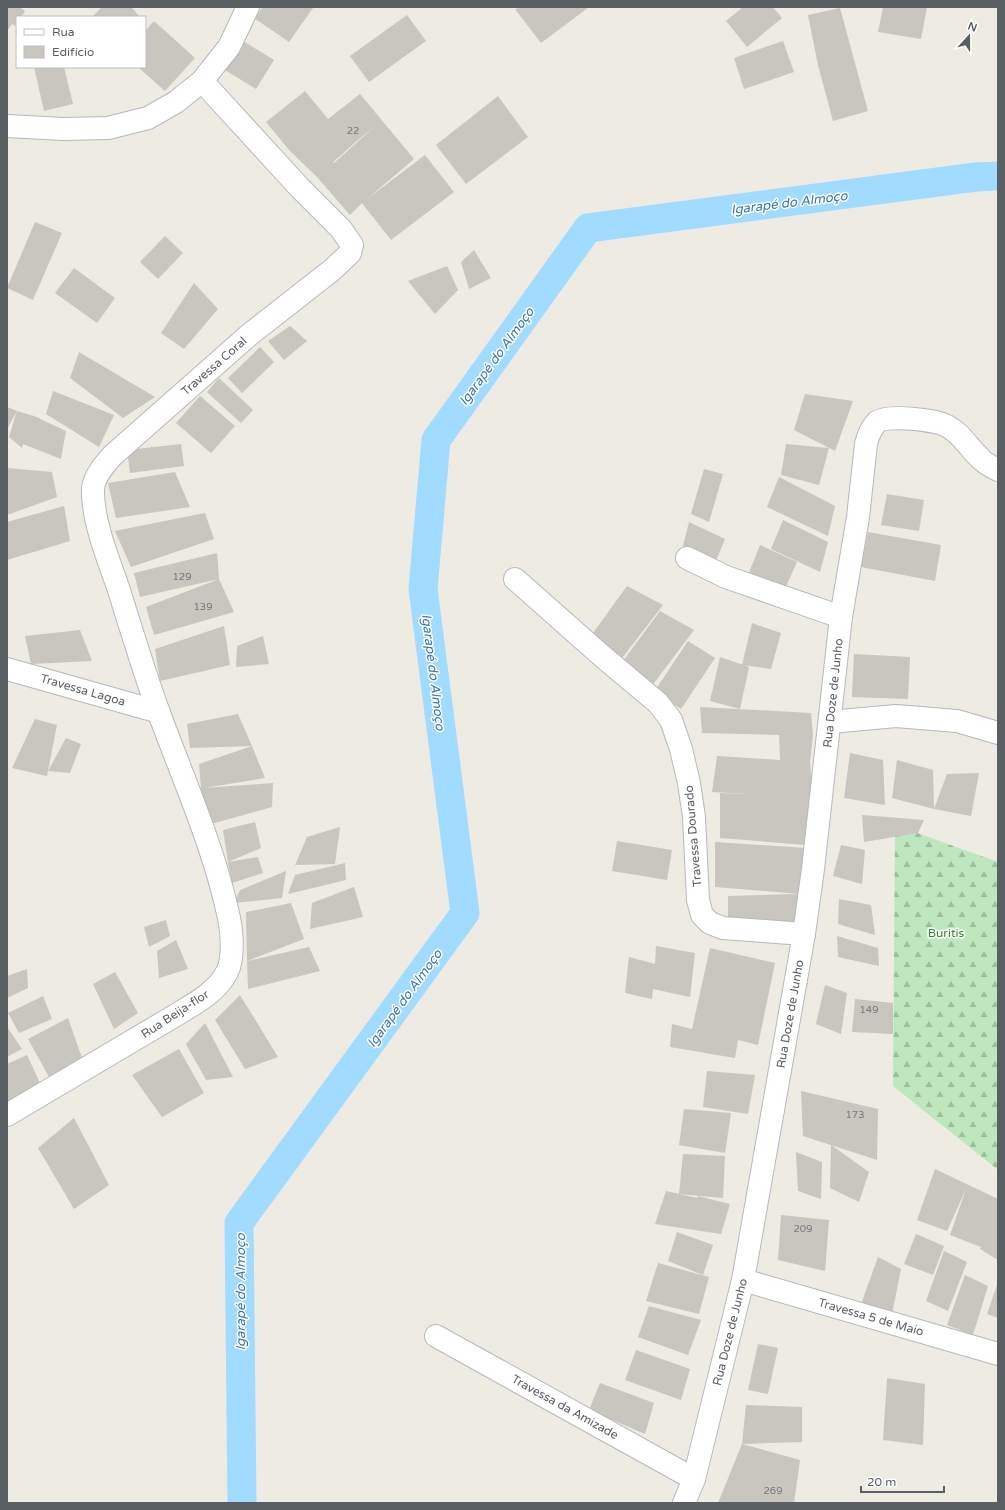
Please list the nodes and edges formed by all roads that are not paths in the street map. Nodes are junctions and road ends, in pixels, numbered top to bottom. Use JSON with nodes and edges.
{"nodes":[{"id":1,"x":248,"y":7,"type":"edge"},
{"id":2,"x":202,"y":81,"type":"junction"},
{"id":3,"x":7,"y":126,"type":"edge"},
{"id":4,"x":998,"y":470,"type":"edge"},
{"id":5,"x":688,"y":558,"type":"dead end"},
{"id":6,"x":515,"y":578,"type":"dead end"},
{"id":7,"x":841,"y":617,"type":"junction"},
{"id":8,"x":7,"y":669,"type":"edge"},
{"id":9,"x":159,"y":712,"type":"junction"},
{"id":10,"x":830,"y":722,"type":"junction"},
{"id":11,"x":998,"y":733,"type":"edge"},
{"id":12,"x":804,"y":934,"type":"junction"},
{"id":13,"x":7,"y":1115,"type":"edge"},
{"id":14,"x":743,"y":1280,"type":"junction"},
{"id":15,"x":436,"y":1336,"type":"dead end"},
{"id":16,"x":998,"y":1354,"type":"edge"},
{"id":17,"x":694,"y":1479,"type":"junction"},
{"id":18,"x":684,"y":1503,"type":"edge"}],
"edges":[{"from":1,"to":2,"type":"street"},
{"from":2,"to":3,"type":"street"},
{"from":2,"to":9,"type":"street","name":"Travessa Coral"},
{"from":4,"to":7,"type":"street","name":"Rua Doze de Junho"},
{"from":5,"to":7,"type":"street"},
{"from":6,"to":12,"type":"street","name":"Travessa Dourado"},
{"from":7,"to":10,"type":"street","name":"Rua Doze de Junho"},
{"from":8,"to":9,"type":"street","name":"Travessa Lagoa"},
{"from":9,"to":13,"type":"street","name":"Rua Beija-flor"},
{"from":10,"to":11,"type":"street"},
{"from":10,"to":12,"type":"street","name":"Rua Doze de Junho"},
{"from":12,"to":14,"type":"street","name":"Rua Doze de Junho"},
{"from":14,"to":16,"type":"street","name":"Travessa 5 de Maio"},
{"from":14,"to":17,"type":"street","name":"Rua Doze de Junho"},
{"from":15,"to":17,"type":"street","name":"Travessa da Amizade"},
{"from":17,"to":18,"type":"street","name":"Rua Doze de Junho"}]}
